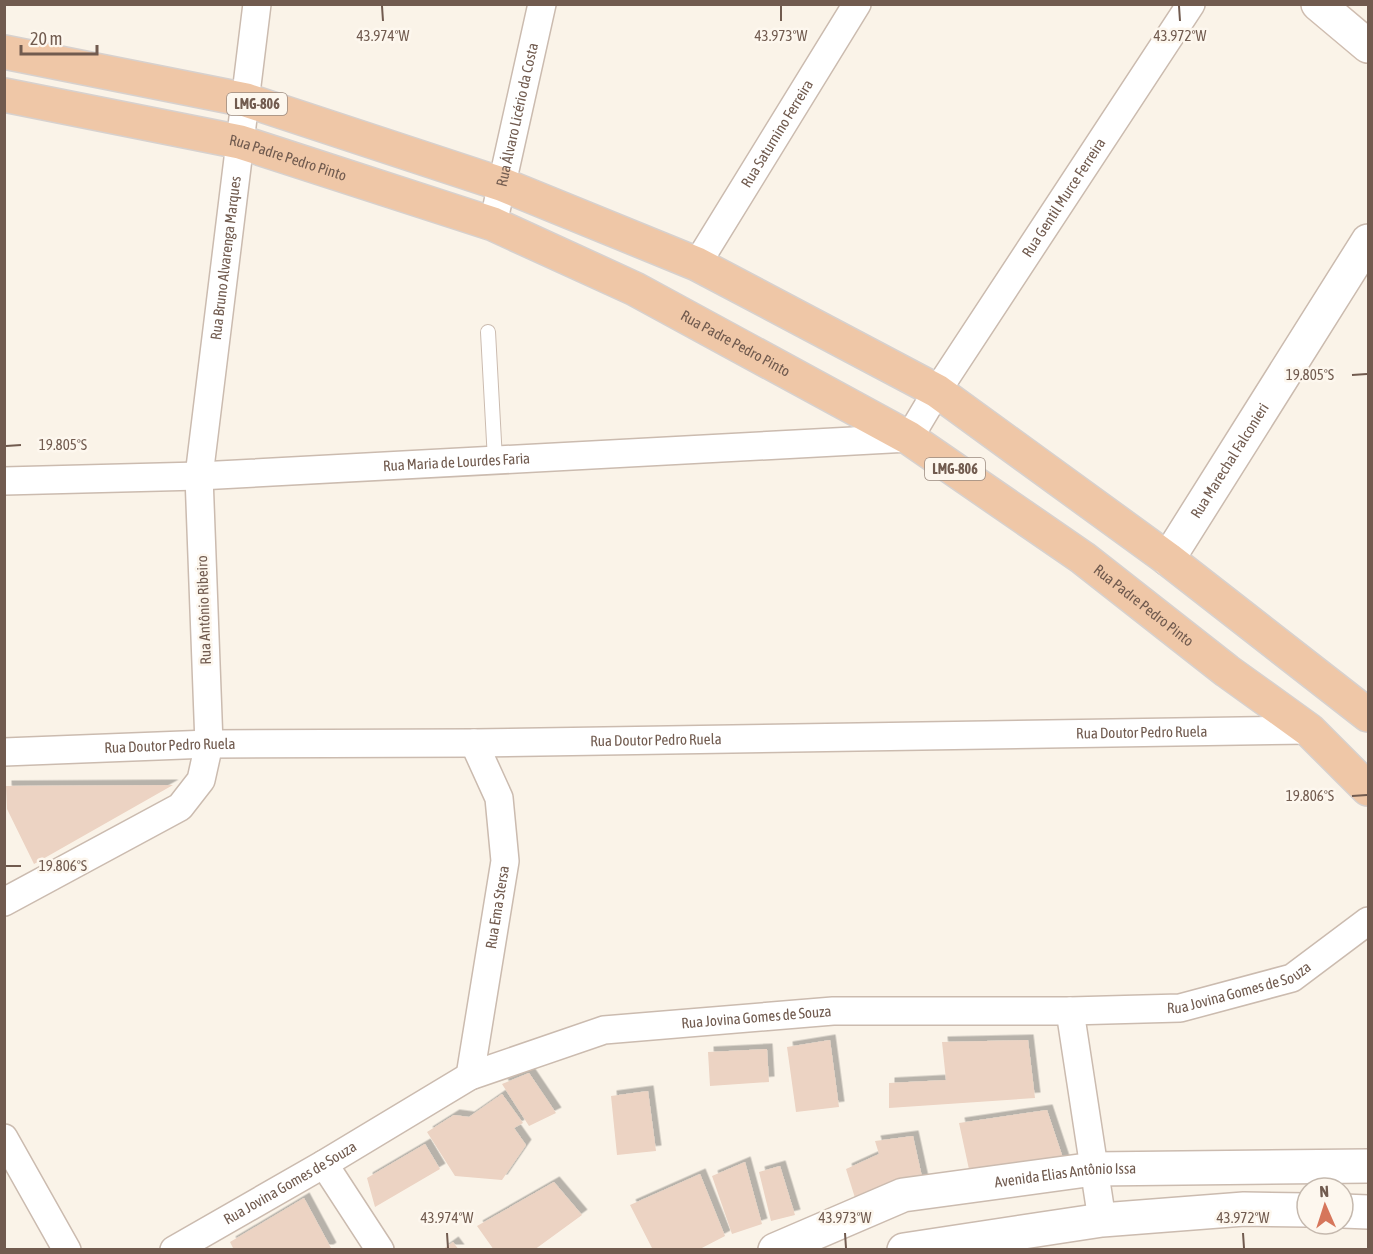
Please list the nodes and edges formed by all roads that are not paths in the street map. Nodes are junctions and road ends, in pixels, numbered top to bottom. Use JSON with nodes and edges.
{"nodes":[{"id":1,"x":257,"y":4,"type":"edge"},
{"id":2,"x":542,"y":4,"type":"edge"},
{"id":3,"x":857,"y":4,"type":"edge"},
{"id":4,"x":1191,"y":4,"type":"edge"},
{"id":5,"x":1318,"y":4,"type":"edge"},
{"id":6,"x":1368,"y":46,"type":"edge"},
{"id":7,"x":4,"y":52,"type":"edge"},
{"id":8,"x":4,"y":95,"type":"edge"},
{"id":9,"x":246,"y":100,"type":"junction"},
{"id":10,"x":240,"y":142,"type":"junction"},
{"id":11,"x":501,"y":184,"type":"junction"},
{"id":12,"x":493,"y":224,"type":"junction"},
{"id":13,"x":1368,"y":241,"type":"edge"},
{"id":14,"x":697,"y":264,"type":"junction"},
{"id":15,"x":488,"y":332,"type":"dead end"},
{"id":16,"x":937,"y":392,"type":"junction"},
{"id":17,"x":909,"y":438,"type":"junction"},
{"id":18,"x":495,"y":460,"type":"junction"},
{"id":19,"x":199,"y":476,"type":"junction"},
{"id":20,"x":4,"y":481,"type":"edge"},
{"id":21,"x":1167,"y":559,"type":"junction"},
{"id":22,"x":1368,"y":715,"type":"edge"},
{"id":23,"x":1309,"y":730,"type":"junction"},
{"id":24,"x":474,"y":743,"type":"junction"},
{"id":25,"x":209,"y":744,"type":"junction"},
{"id":26,"x":4,"y":752,"type":"edge"},
{"id":27,"x":1368,"y":789,"type":"edge"},
{"id":28,"x":4,"y":903,"type":"edge"},
{"id":29,"x":1368,"y":921,"type":"edge"},
{"id":30,"x":1070,"y":1011,"type":"junction"},
{"id":31,"x":470,"y":1076,"type":"junction"},
{"id":32,"x":4,"y":1138,"type":"edge"},
{"id":33,"x":324,"y":1164,"type":"junction"},
{"id":34,"x":1368,"y":1166,"type":"edge"},
{"id":35,"x":1094,"y":1169,"type":"junction"},
{"id":36,"x":1295,"y":1210,"type":"edge"},
{"id":37,"x":1102,"y":1220,"type":"junction"},
{"id":38,"x":67,"y":1250,"type":"edge"},
{"id":39,"x":174,"y":1250,"type":"edge"},
{"id":40,"x":380,"y":1250,"type":"edge"},
{"id":41,"x":776,"y":1250,"type":"edge"},
{"id":42,"x":904,"y":1250,"type":"edge"}],
"edges":[{"from":1,"to":9,"type":"street","name":"Rua Bruno Alvarenga Marques"},
{"from":2,"to":11,"type":"street","name":"Rua Álvaro Licério da Costa"},
{"from":3,"to":14,"type":"street","name":"Rua Saturnino Ferreira"},
{"from":4,"to":16,"type":"street","name":"Rua Gentil Murce Ferreira"},
{"from":5,"to":6,"type":"street"},
{"from":7,"to":9,"type":"highway","number":"LMG-806"},
{"from":8,"to":10,"type":"highway","name":"Rua Padre Pedro Pinto","number":"LMG-806"},
{"from":9,"to":10,"type":"street","name":"Rua Bruno Alvarenga Marques"},
{"from":9,"to":11,"type":"highway","number":"LMG-806"},
{"from":10,"to":12,"type":"highway","name":"Rua Padre Pedro Pinto","number":"LMG-806"},
{"from":10,"to":19,"type":"street","name":"Rua Bruno Alvarenga Marques"},
{"from":11,"to":12,"type":"street","name":"Rua Álvaro Licério da Costa"},
{"from":11,"to":14,"type":"highway","number":"LMG-806"},
{"from":12,"to":17,"type":"highway","name":"Rua Padre Pedro Pinto","number":"LMG-806"},
{"from":13,"to":21,"type":"street","name":"Rua Marechal Falconieri"},
{"from":14,"to":16,"type":"highway","number":"LMG-806"},
{"from":15,"to":18,"type":"lane"},
{"from":16,"to":17,"type":"street","name":"Rua Gentil Murce Ferreira"},
{"from":16,"to":21,"type":"highway","number":"LMG-806"},
{"from":17,"to":18,"type":"street","name":"Rua Maria de Lourdes Faria"},
{"from":17,"to":23,"type":"highway","name":"Rua Padre Pedro Pinto","number":"LMG-806"},
{"from":18,"to":19,"type":"street","name":"Rua Maria de Lourdes Faria"},
{"from":19,"to":20,"type":"street","name":"Rua Maria de Lourdes Faria"},
{"from":19,"to":25,"type":"street","name":"Rua Antônio Ribeiro"},
{"from":21,"to":22,"type":"highway","number":"LMG-806"},
{"from":23,"to":24,"type":"street","name":"Rua Doutor Pedro Ruela"},
{"from":23,"to":27,"type":"highway","name":"Rua Padre Pedro Pinto","number":"LMG-806"},
{"from":24,"to":25,"type":"street","name":"Rua Doutor Pedro Ruela"},
{"from":24,"to":31,"type":"street","name":"Rua Ema Stersa"},
{"from":25,"to":26,"type":"street","name":"Rua Doutor Pedro Ruela"},
{"from":25,"to":28,"type":"street","name":"Rua Antônio Ribeiro"},
{"from":29,"to":30,"type":"street","name":"Rua Jovina Gomes de Souza"},
{"from":30,"to":31,"type":"street","name":"Rua Jovina Gomes de Souza"},
{"from":30,"to":35,"type":"street"},
{"from":31,"to":33,"type":"street","name":"Rua Jovina Gomes de Souza"},
{"from":32,"to":38,"type":"street"},
{"from":33,"to":39,"type":"street","name":"Rua Jovina Gomes de Souza"},
{"from":33,"to":40,"type":"street"},
{"from":34,"to":35,"type":"street","name":"Avenida Elias Antônio Issa"},
{"from":35,"to":37,"type":"street"},
{"from":35,"to":41,"type":"street","name":"Avenida Elias Antônio Issa"},
{"from":36,"to":37,"type":"street"},
{"from":37,"to":42,"type":"street"}]}
